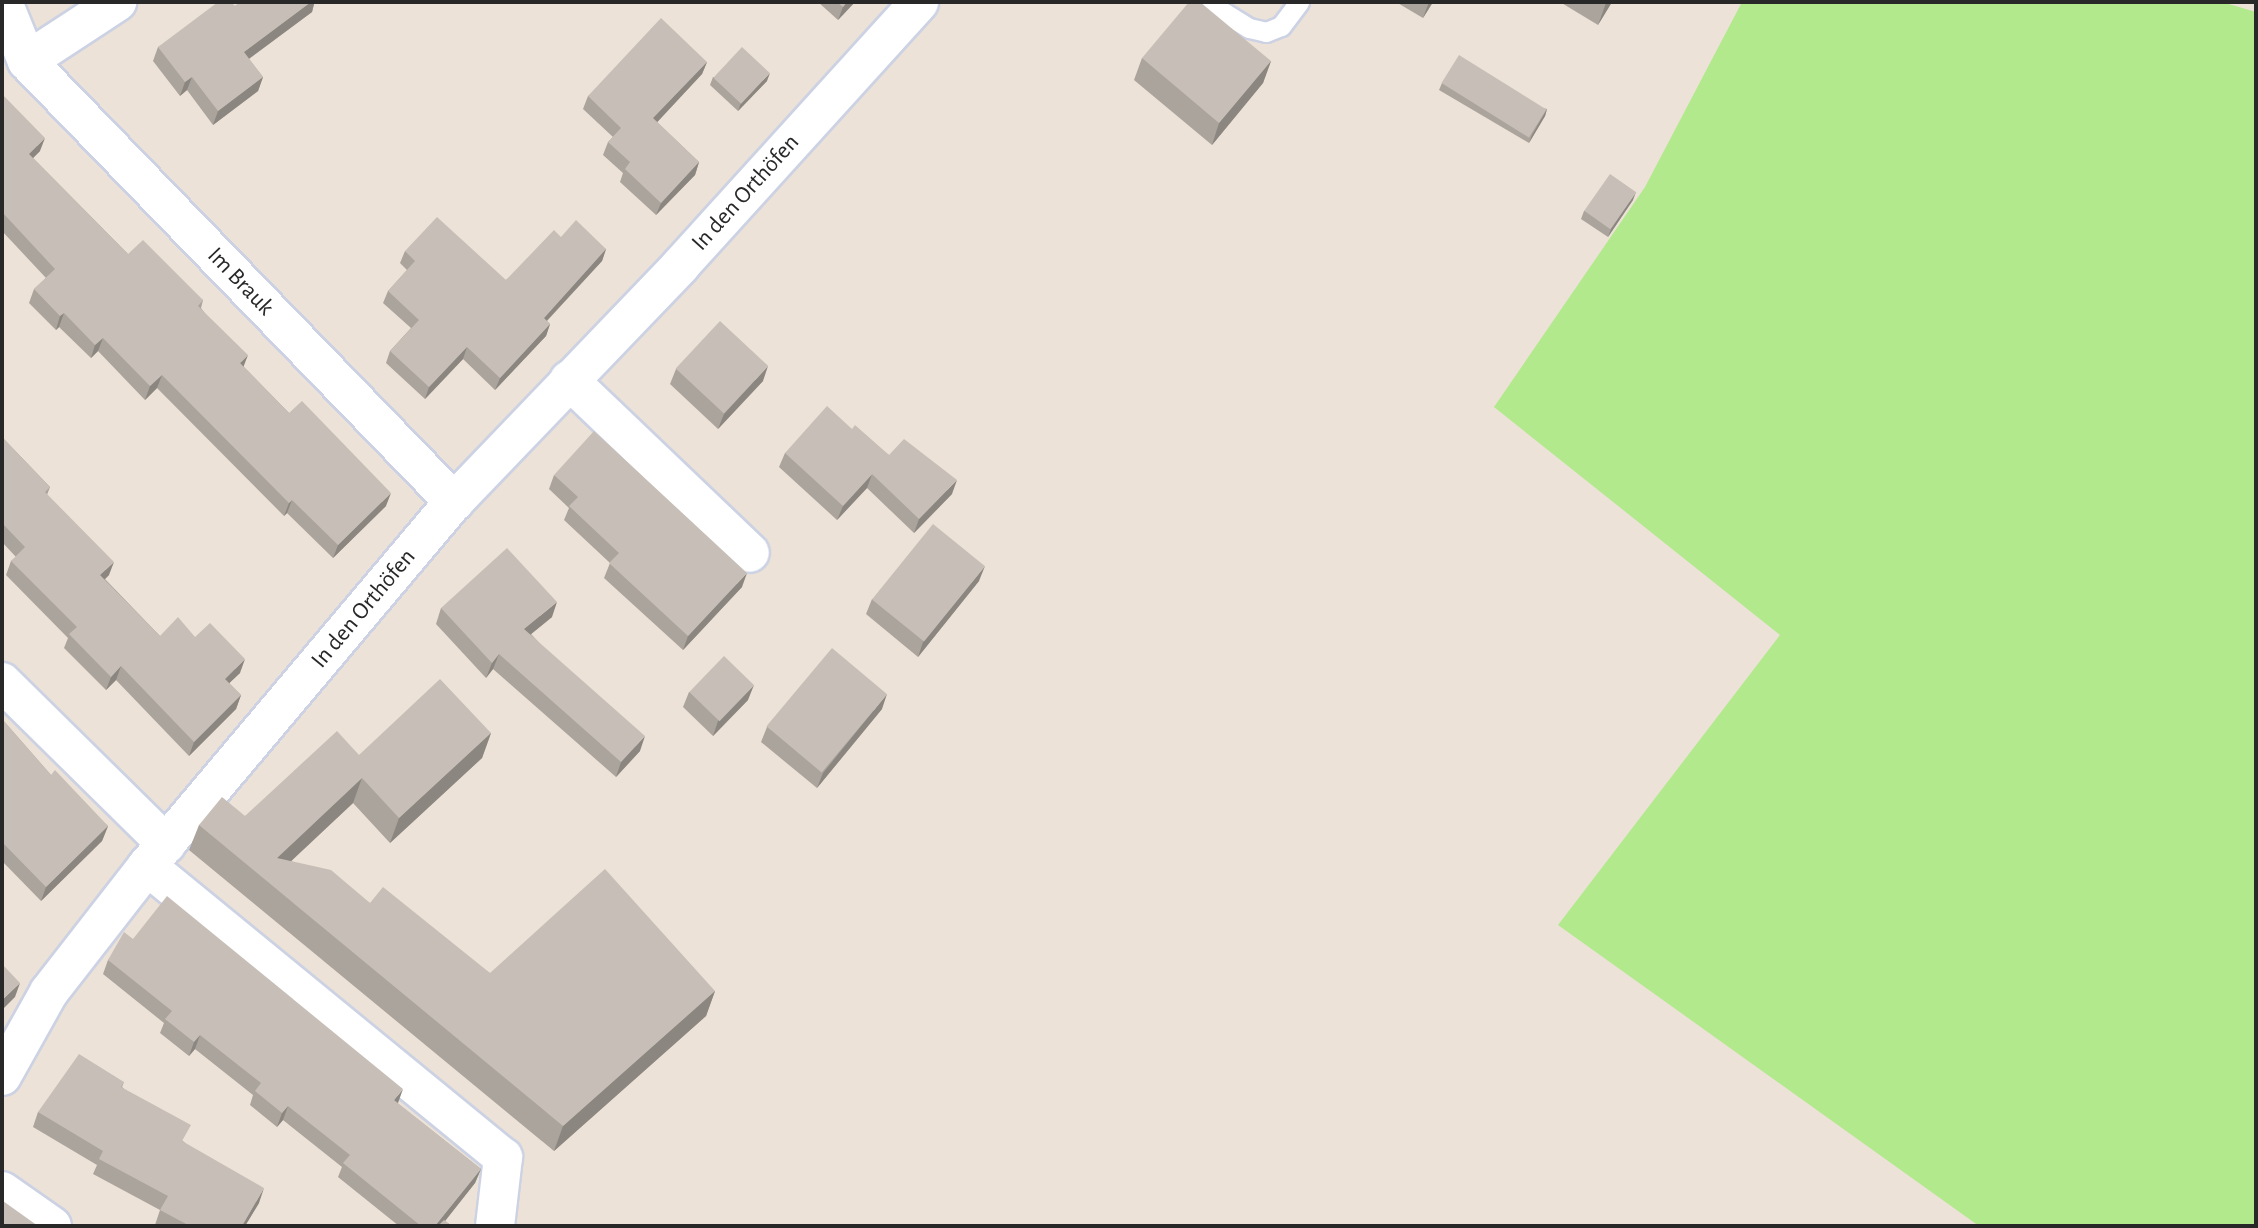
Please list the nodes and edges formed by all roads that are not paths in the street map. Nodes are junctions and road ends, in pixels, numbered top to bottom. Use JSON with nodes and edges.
{"nodes":[{"id":1,"x":3,"y":2,"type":"edge"},
{"id":2,"x":117,"y":2,"type":"edge"},
{"id":3,"x":919,"y":2,"type":"edge"},
{"id":4,"x":1207,"y":2,"type":"edge"},
{"id":5,"x":1299,"y":2,"type":"edge"},
{"id":6,"x":27,"y":61,"type":"junction"},
{"id":7,"x":569,"y":380,"type":"junction"},
{"id":8,"x":454,"y":502,"type":"junction"},
{"id":9,"x":750,"y":553,"type":"dead end"},
{"id":10,"x":2,"y":682,"type":"edge"},
{"id":11,"x":157,"y":855,"type":"junction"},
{"id":12,"x":2,"y":1076,"type":"edge"},
{"id":13,"x":2,"y":1191,"type":"edge"},
{"id":14,"x":51,"y":1226,"type":"edge"},
{"id":15,"x":495,"y":1226,"type":"edge"}],
"edges":[{"from":1,"to":6,"type":"street"},
{"from":2,"to":6,"type":"street"},
{"from":3,"to":7,"type":"street","name":"In den Orthöfen"},
{"from":4,"to":5,"type":"lane"},
{"from":6,"to":8,"type":"street","name":"Im Brauk"},
{"from":7,"to":8,"type":"street","name":"In den Orthöfen"},
{"from":7,"to":9,"type":"street"},
{"from":8,"to":11,"type":"street","name":"In den Orthöfen"},
{"from":10,"to":11,"type":"street"},
{"from":11,"to":12,"type":"street","name":"In den Orthöfen"},
{"from":11,"to":15,"type":"street"},
{"from":13,"to":14,"type":"street"}]}
